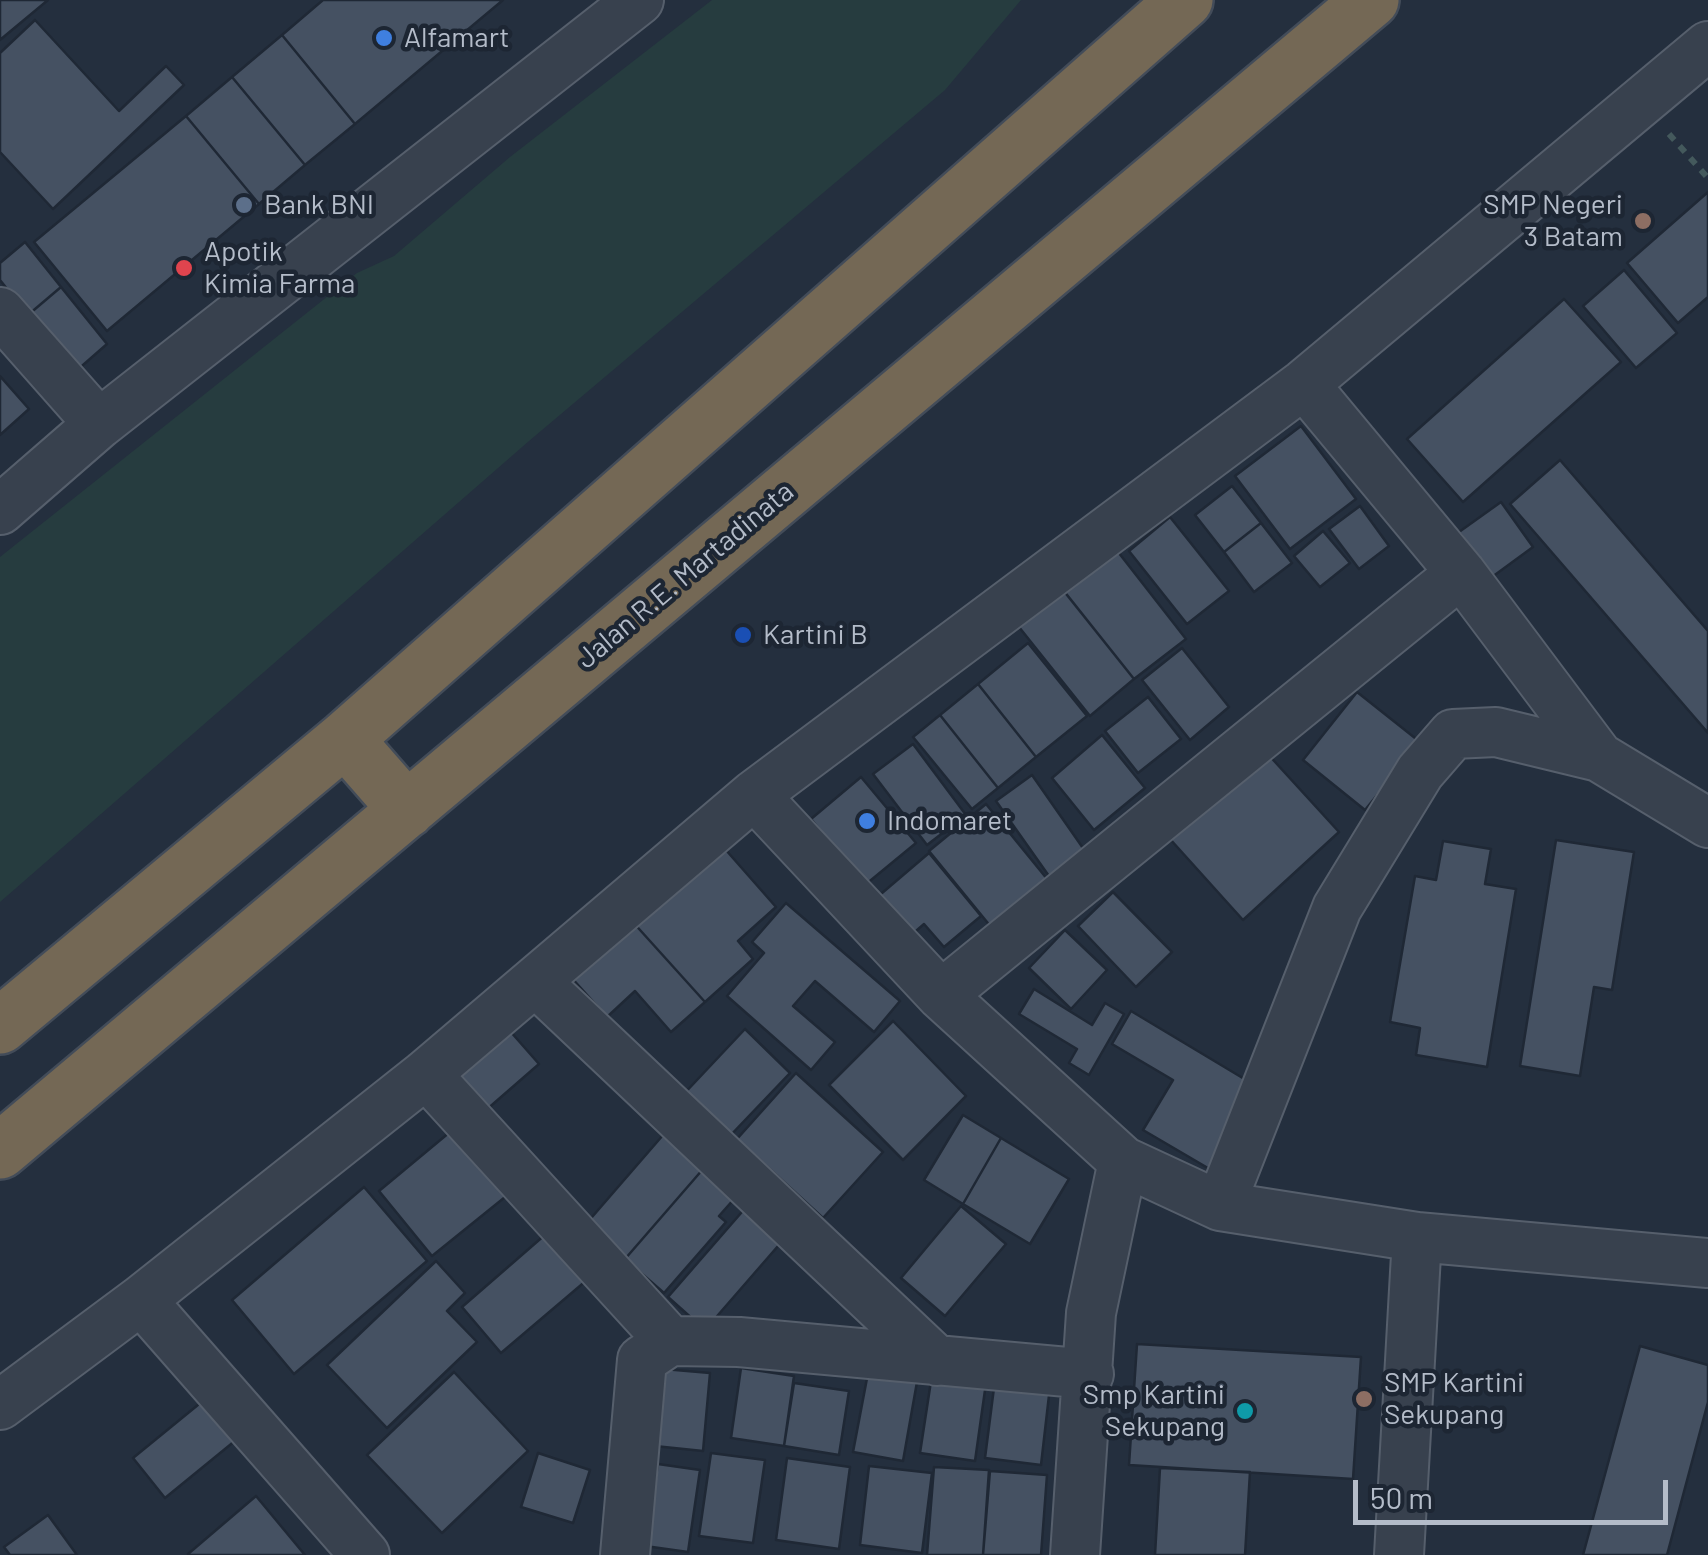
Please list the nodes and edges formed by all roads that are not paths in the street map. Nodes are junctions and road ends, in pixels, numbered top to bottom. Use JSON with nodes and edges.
{"nodes":[{"id":1,"x":639,"y":0,"type":"edge"},
{"id":2,"x":1185,"y":0,"type":"edge"},
{"id":3,"x":1371,"y":0,"type":"edge"},
{"id":4,"x":1708,"y":46,"type":"edge"},
{"id":5,"x":0,"y":312,"type":"edge"},
{"id":6,"x":1304,"y":384,"type":"junction"},
{"id":7,"x":99,"y":424,"type":"junction"},
{"id":8,"x":0,"y":510,"type":"edge"},
{"id":9,"x":1461,"y":573,"type":"junction"},
{"id":10,"x":346,"y":739,"type":"junction"},
{"id":11,"x":1599,"y":757,"type":"junction"},
{"id":12,"x":754,"y":795,"type":"junction"},
{"id":13,"x":407,"y":810,"type":"junction"},
{"id":14,"x":1708,"y":823,"type":"edge"},
{"id":15,"x":537,"y":983,"type":"junction"},
{"id":16,"x":941,"y":994,"type":"junction"},
{"id":17,"x":0,"y":1026,"type":"edge"},
{"id":18,"x":426,"y":1074,"type":"junction"},
{"id":19,"x":0,"y":1152,"type":"edge"},
{"id":20,"x":1123,"y":1161,"type":"junction"},
{"id":21,"x":1220,"y":1206,"type":"junction"},
{"id":22,"x":1417,"y":1237,"type":"junction"},
{"id":23,"x":1708,"y":1262,"type":"edge"},
{"id":24,"x":141,"y":1300,"type":"junction"},
{"id":25,"x":670,"y":1341,"type":"junction"},
{"id":26,"x":937,"y":1361,"type":"junction"},
{"id":27,"x":1089,"y":1374,"type":"junction"},
{"id":28,"x":0,"y":1405,"type":"edge"},
{"id":29,"x":365,"y":1555,"type":"edge"},
{"id":30,"x":625,"y":1555,"type":"edge"},
{"id":31,"x":1076,"y":1555,"type":"edge"},
{"id":32,"x":1399,"y":1555,"type":"edge"}],
"edges":[{"from":1,"to":7,"type":"street"},
{"from":2,"to":10,"type":"highway"},
{"from":3,"to":13,"type":"highway","name":"Jalan R.E. Martadinata"},
{"from":4,"to":6,"type":"street"},
{"from":5,"to":7,"type":"street"},
{"from":6,"to":9,"type":"street"},
{"from":6,"to":12,"type":"street"},
{"from":7,"to":8,"type":"street"},
{"from":9,"to":11,"type":"street"},
{"from":9,"to":16,"type":"street"},
{"from":10,"to":13,"type":"highway"},
{"from":10,"to":17,"type":"highway"},
{"from":11,"to":14,"type":"street"},
{"from":11,"to":21,"type":"street"},
{"from":12,"to":15,"type":"street"},
{"from":12,"to":16,"type":"street"},
{"from":13,"to":19,"type":"highway","name":"Jalan R.E. Martadinata"},
{"from":15,"to":18,"type":"street"},
{"from":15,"to":26,"type":"street"},
{"from":16,"to":20,"type":"street"},
{"from":18,"to":24,"type":"street"},
{"from":18,"to":25,"type":"street"},
{"from":20,"to":21,"type":"street"},
{"from":20,"to":27,"type":"street"},
{"from":21,"to":22,"type":"street"},
{"from":22,"to":23,"type":"street"},
{"from":22,"to":32,"type":"street"},
{"from":24,"to":28,"type":"street"},
{"from":24,"to":29,"type":"street"},
{"from":25,"to":26,"type":"street"},
{"from":25,"to":30,"type":"street"},
{"from":26,"to":27,"type":"street"},
{"from":27,"to":31,"type":"street"}]}
